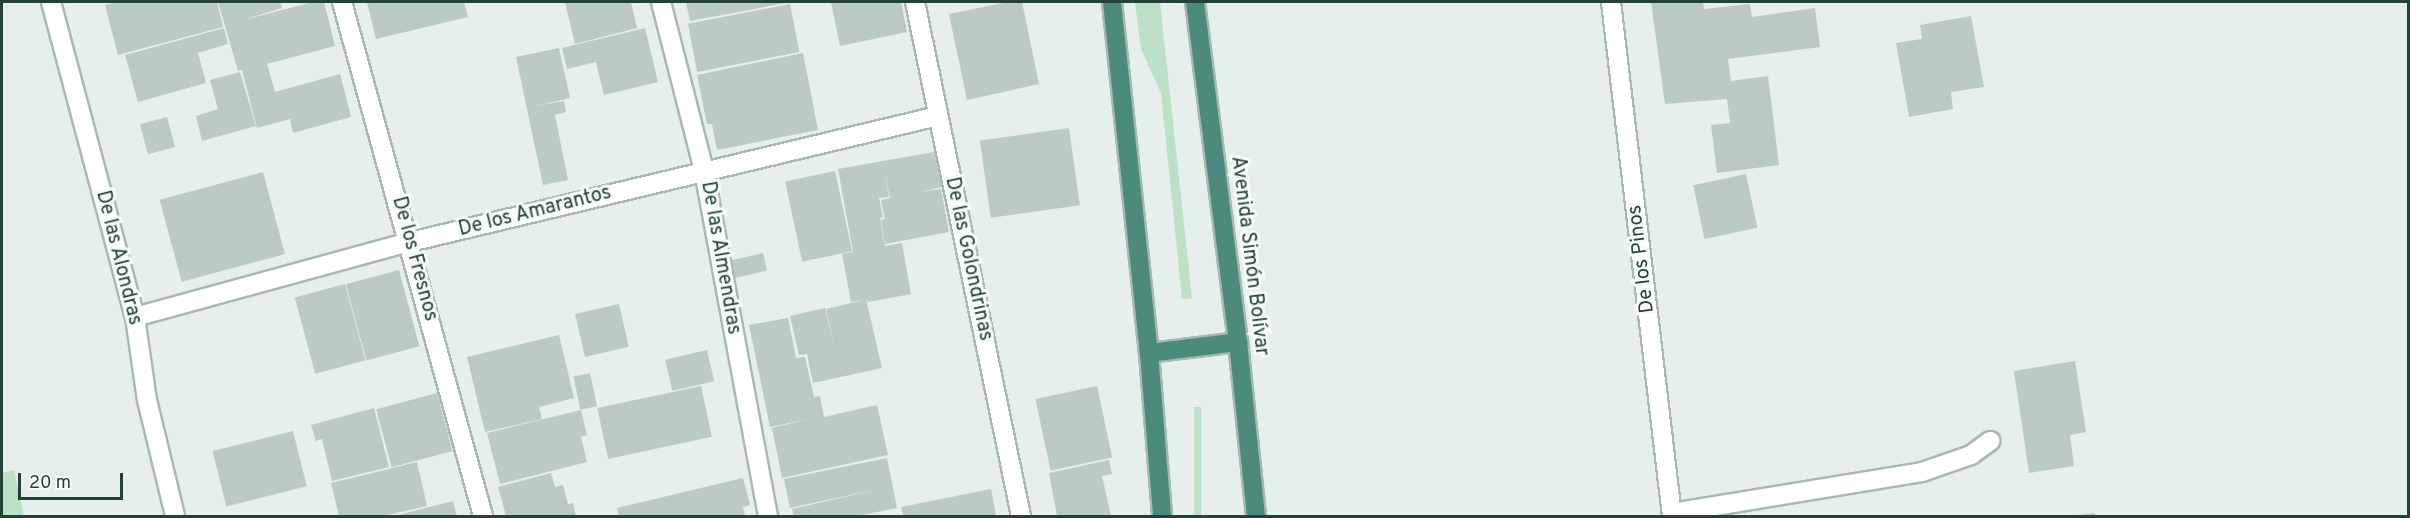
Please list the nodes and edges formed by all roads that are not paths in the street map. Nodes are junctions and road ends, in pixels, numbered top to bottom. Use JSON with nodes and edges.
{"nodes":[{"id":1,"x":51,"y":2,"type":"edge"},
{"id":2,"x":342,"y":2,"type":"edge"},
{"id":3,"x":661,"y":2,"type":"edge"},
{"id":4,"x":915,"y":2,"type":"edge"},
{"id":5,"x":1112,"y":2,"type":"edge"},
{"id":6,"x":1195,"y":2,"type":"edge"},
{"id":7,"x":1611,"y":2,"type":"edge"},
{"id":8,"x":938,"y":116,"type":"junction"},
{"id":9,"x":704,"y":171,"type":"junction"},
{"id":10,"x":410,"y":242,"type":"junction"},
{"id":11,"x":135,"y":317,"type":"junction"},
{"id":12,"x":1238,"y":342,"type":"junction"},
{"id":13,"x":1149,"y":353,"type":"junction"},
{"id":14,"x":1990,"y":441,"type":"dead end"},
{"id":15,"x":1672,"y":515,"type":"edge"},
{"id":16,"x":174,"y":516,"type":"edge"},
{"id":17,"x":483,"y":516,"type":"edge"},
{"id":18,"x":768,"y":516,"type":"edge"},
{"id":19,"x":1021,"y":516,"type":"edge"},
{"id":20,"x":1162,"y":516,"type":"edge"},
{"id":21,"x":1256,"y":516,"type":"edge"}],
"edges":[{"from":1,"to":11,"type":"street","name":"De las Alondras"},
{"from":2,"to":10,"type":"street","name":"De los Fresnos"},
{"from":3,"to":9,"type":"street","name":"De las Almendras"},
{"from":4,"to":8,"type":"street","name":"De las Golondrinas"},
{"from":5,"to":13,"type":"highway"},
{"from":6,"to":12,"type":"highway","name":"Avenida Simón Bolívar"},
{"from":7,"to":15,"type":"street","name":"De los Pinos"},
{"from":8,"to":9,"type":"street","name":"De los Amarantos"},
{"from":8,"to":19,"type":"street","name":"De las Golondrinas"},
{"from":9,"to":10,"type":"street","name":"De los Amarantos"},
{"from":9,"to":18,"type":"street","name":"De las Almendras"},
{"from":10,"to":11,"type":"street","name":"De los Amarantos"},
{"from":10,"to":17,"type":"street","name":"De los Fresnos"},
{"from":11,"to":16,"type":"street","name":"De las Alondras"},
{"from":12,"to":13,"type":"highway"},
{"from":12,"to":21,"type":"highway","name":"Avenida Simón Bolívar"},
{"from":13,"to":20,"type":"highway"},
{"from":14,"to":15,"type":"street"}]}
